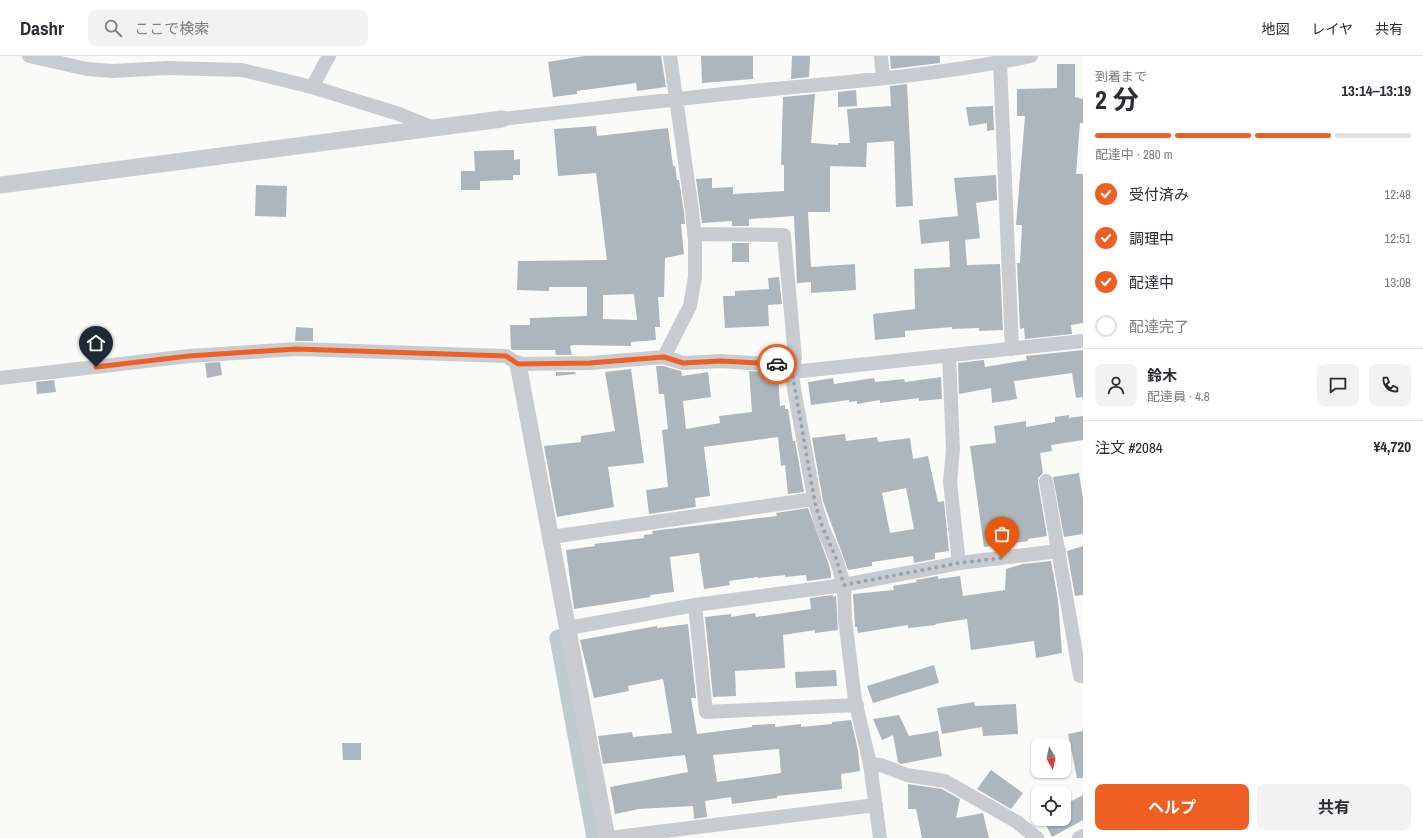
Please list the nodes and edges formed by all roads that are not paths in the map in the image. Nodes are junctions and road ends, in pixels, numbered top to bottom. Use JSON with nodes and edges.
{"nodes":[{"id":1,"x":29,"y":56,"type":"edge"},
{"id":2,"x":329,"y":56,"type":"edge"},
{"id":3,"x":670,"y":56,"type":"edge"},
{"id":4,"x":881,"y":56,"type":"edge"},
{"id":5,"x":1023,"y":57,"type":"edge"},
{"id":6,"x":1000,"y":62,"type":"junction"},
{"id":7,"x":883,"y":78,"type":"junction"},
{"id":8,"x":312,"y":87,"type":"junction"},
{"id":9,"x":676,"y":98,"type":"junction"},
{"id":10,"x":502,"y":119,"type":"joint"},
{"id":11,"x":435,"y":128,"type":"junction"},
{"id":12,"x":0,"y":184,"type":"edge"},
{"id":13,"x":694,"y":234,"type":"junction"},
{"id":14,"x":1083,"y":341,"type":"edge"},
{"id":15,"x":1012,"y":349,"type":"junction"},
{"id":16,"x":949,"y":355,"type":"junction"},
{"id":17,"x":664,"y":357,"type":"junction"},
{"id":18,"x":512,"y":360,"type":"junction"},
{"id":19,"x":792,"y":372,"type":"junction"},
{"id":20,"x":0,"y":378,"type":"edge"},
{"id":21,"x":1046,"y":481,"type":"dead end"},
{"id":22,"x":814,"y":499,"type":"junction"},
{"id":23,"x":551,"y":537,"type":"junction"},
{"id":24,"x":1059,"y":550,"type":"junction"},
{"id":25,"x":959,"y":563,"type":"junction"},
{"id":26,"x":844,"y":585,"type":"junction"},
{"id":27,"x":695,"y":606,"type":"junction"},
{"id":28,"x":568,"y":628,"type":"junction"},
{"id":29,"x":1083,"y":676,"type":"edge"},
{"id":30,"x":857,"y":705,"type":"junction"},
{"id":31,"x":870,"y":764,"type":"junction"},
{"id":32,"x":876,"y":805,"type":"junction"},
{"id":33,"x":1083,"y":836,"type":"edge"},
{"id":34,"x":608,"y":838,"type":"edge"},
{"id":35,"x":880,"y":838,"type":"edge"},
{"id":36,"x":1037,"y":838,"type":"edge"},
{"id":37,"x":1079,"y":838,"type":"edge"}],
"edges":[{"from":1,"to":8,"type":"street"},
{"from":2,"to":8,"type":"street"},
{"from":3,"to":9,"type":"street"},
{"from":4,"to":7,"type":"street"},
{"from":5,"to":6,"type":"street"},
{"from":6,"to":7,"type":"street"},
{"from":6,"to":15,"type":"street"},
{"from":7,"to":9,"type":"street"},
{"from":8,"to":11,"type":"street"},
{"from":9,"to":10,"type":"street"},
{"from":9,"to":13,"type":"street"},
{"from":10,"to":11,"type":"street"},
{"from":11,"to":12,"type":"street"},
{"from":13,"to":17,"type":"street"},
{"from":13,"to":19,"type":"street"},
{"from":14,"to":15,"type":"street"},
{"from":15,"to":16,"type":"street"},
{"from":16,"to":19,"type":"street"},
{"from":16,"to":25,"type":"street"},
{"from":17,"to":18,"type":"street"},
{"from":17,"to":19,"type":"street"},
{"from":18,"to":20,"type":"street"},
{"from":18,"to":23,"type":"street"},
{"from":19,"to":22,"type":"street"},
{"from":21,"to":24,"type":"street"},
{"from":22,"to":23,"type":"street"},
{"from":22,"to":26,"type":"street"},
{"from":23,"to":28,"type":"street"},
{"from":24,"to":25,"type":"street"},
{"from":24,"to":29,"type":"street"},
{"from":25,"to":26,"type":"street"},
{"from":26,"to":27,"type":"street"},
{"from":26,"to":30,"type":"street"},
{"from":27,"to":28,"type":"street"},
{"from":27,"to":30,"type":"street"},
{"from":28,"to":34,"type":"street"},
{"from":30,"to":31,"type":"street"},
{"from":31,"to":32,"type":"street"},
{"from":31,"to":36,"type":"street"},
{"from":32,"to":34,"type":"street"},
{"from":32,"to":35,"type":"street"},
{"from":33,"to":37,"type":"street"}]}
